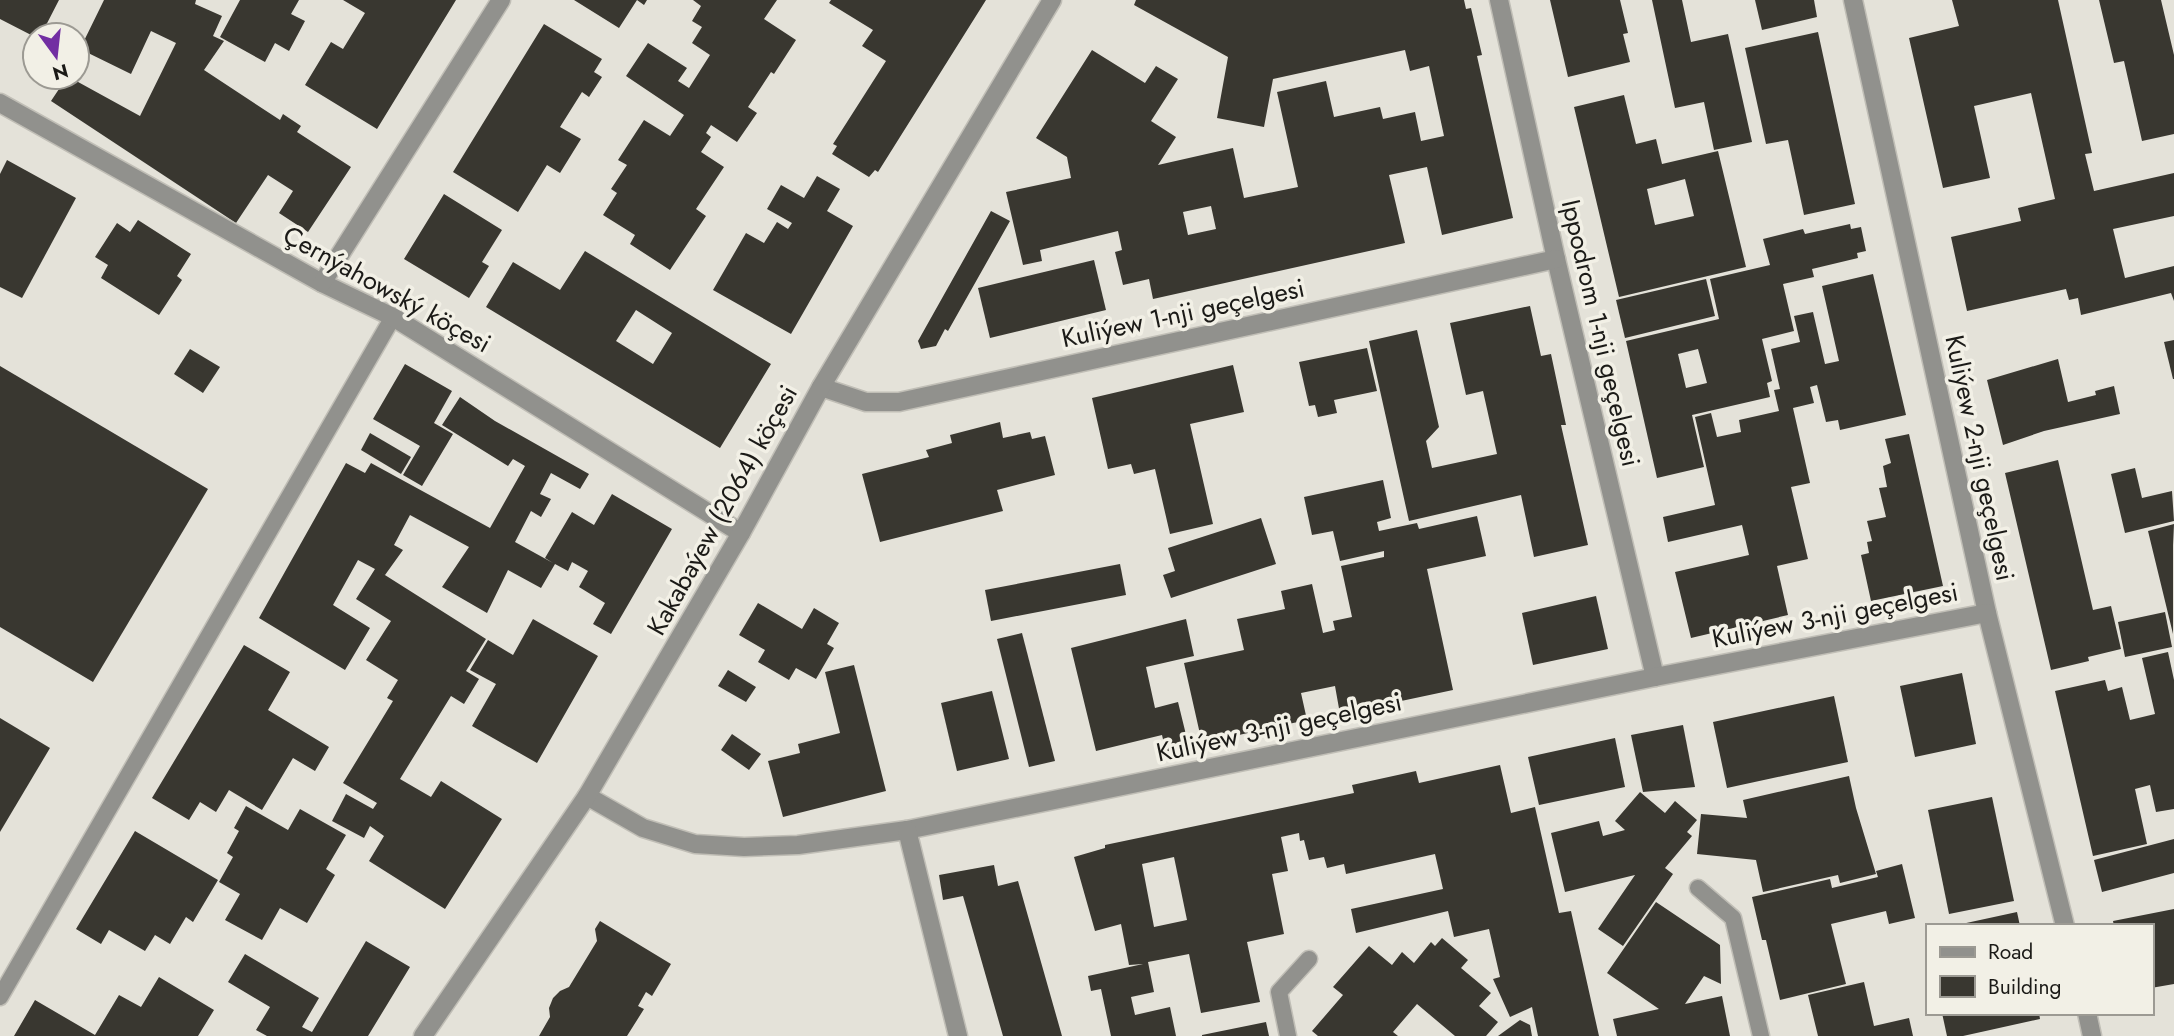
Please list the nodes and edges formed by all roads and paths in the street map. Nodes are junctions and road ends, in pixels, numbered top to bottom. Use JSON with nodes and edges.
{"nodes":[{"id":1,"x":501,"y":0,"type":"edge"},
{"id":2,"x":1052,"y":0,"type":"edge"},
{"id":3,"x":1499,"y":0,"type":"edge"},
{"id":4,"x":1853,"y":0,"type":"edge"},
{"id":5,"x":0,"y":103,"type":"edge"},
{"id":6,"x":1556,"y":259,"type":"junction"},
{"id":7,"x":322,"y":284,"type":"junction"},
{"id":8,"x":393,"y":317,"type":"junction"},
{"id":9,"x":821,"y":387,"type":"junction"},
{"id":10,"x":741,"y":533,"type":"junction"},
{"id":11,"x":1987,"y":613,"type":"junction"},
{"id":12,"x":1655,"y":677,"type":"junction"},
{"id":13,"x":587,"y":796,"type":"junction"},
{"id":14,"x":907,"y":830,"type":"junction"},
{"id":15,"x":1698,"y":888,"type":"dead end"},
{"id":16,"x":2065,"y":924,"type":"edge"},
{"id":17,"x":1309,"y":959,"type":"dead end"},
{"id":18,"x":0,"y":997,"type":"edge"},
{"id":19,"x":2087,"y":1015,"type":"edge"},
{"id":20,"x":423,"y":1036,"type":"edge"},
{"id":21,"x":958,"y":1036,"type":"edge"},
{"id":22,"x":1288,"y":1036,"type":"edge"},
{"id":23,"x":1761,"y":1036,"type":"edge"},
{"id":24,"x":2092,"y":1036,"type":"edge"}],
"edges":[{"from":1,"to":7,"type":"street"},
{"from":2,"to":9,"type":"street","name":"Kakabaýew (2064) köçesi"},
{"from":3,"to":6,"type":"street","name":"Ippodrom 1-nji geçelgesi"},
{"from":4,"to":11,"type":"street","name":"Kuliýew 2-nji geçelgesi"},
{"from":5,"to":7,"type":"street","name":"Çernýahowský köçesi"},
{"from":6,"to":9,"type":"street","name":"Kuliýew 1-nji geçelgesi"},
{"from":6,"to":12,"type":"street","name":"Ippodrom 1-nji geçelgesi"},
{"from":7,"to":8,"type":"street","name":"Çernýahowský köçesi"},
{"from":8,"to":10,"type":"street","name":"Çernýahowský köçesi"},
{"from":8,"to":18,"type":"lane"},
{"from":9,"to":10,"type":"street","name":"Kakabaýew (2064) köçesi"},
{"from":10,"to":13,"type":"street","name":"Kakabaýew (2064) köçesi"},
{"from":11,"to":12,"type":"street","name":"Kuliýew 3-nji geçelgesi"},
{"from":11,"to":16,"type":"street","name":"Kuliýew 2-nji geçelgesi"},
{"from":12,"to":14,"type":"street","name":"Kuliýew 3-nji geçelgesi"},
{"from":13,"to":14,"type":"street","name":"Kuliýew 3-nji geçelgesi"},
{"from":13,"to":20,"type":"street","name":"Kakabaýew (2064) köçesi"},
{"from":14,"to":21,"type":"street"},
{"from":15,"to":23,"type":"lane"},
{"from":17,"to":22,"type":"lane"},
{"from":19,"to":24,"type":"street"}]}
